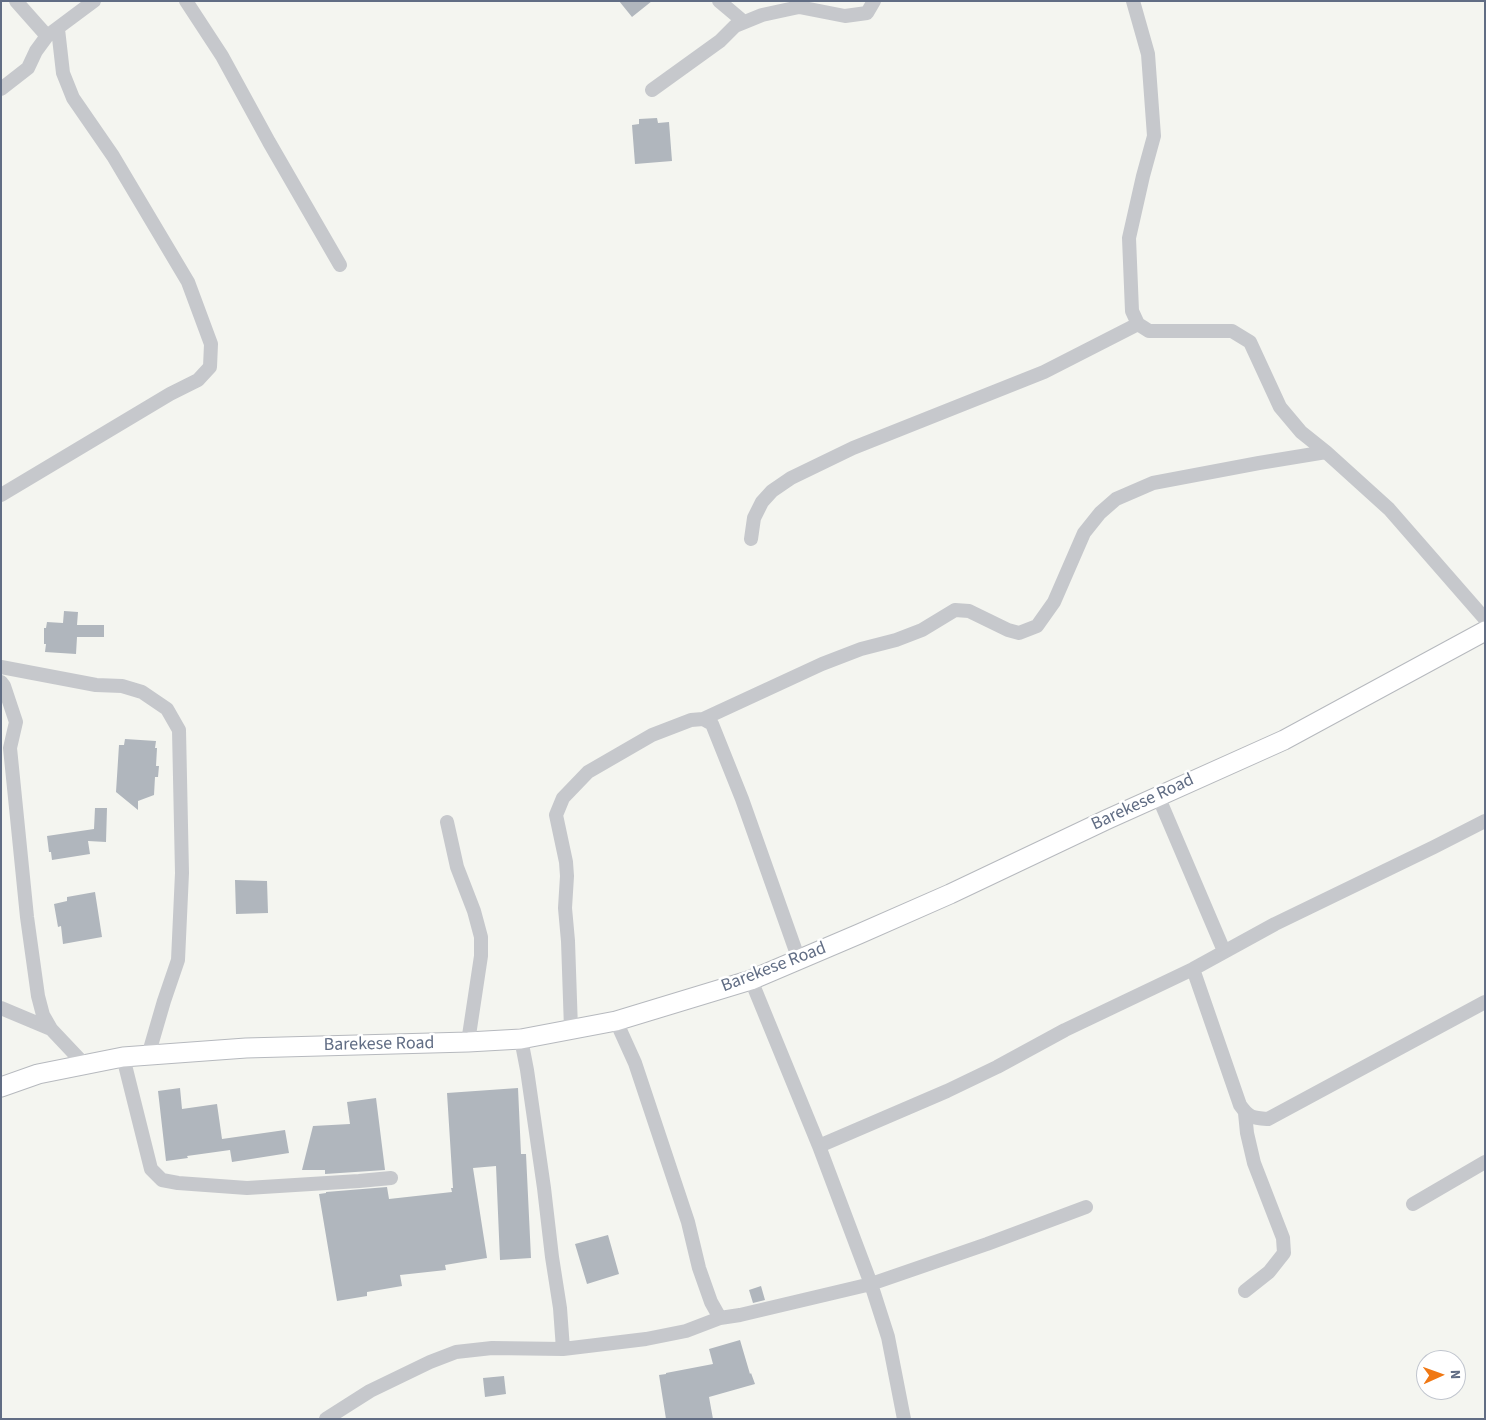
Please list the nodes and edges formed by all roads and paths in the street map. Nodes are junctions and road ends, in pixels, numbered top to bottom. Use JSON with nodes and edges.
{"nodes":[{"id":1,"x":16,"y":1,"type":"edge"},
{"id":2,"x":94,"y":1,"type":"edge"},
{"id":3,"x":186,"y":1,"type":"edge"},
{"id":4,"x":719,"y":1,"type":"edge"},
{"id":5,"x":874,"y":1,"type":"edge"},
{"id":6,"x":1133,"y":1,"type":"edge"},
{"id":7,"x":744,"y":22,"type":"junction"},
{"id":8,"x":52,"y":33,"type":"junction"},
{"id":9,"x":1,"y":89,"type":"edge"},
{"id":10,"x":652,"y":90,"type":"dead end"},
{"id":11,"x":340,"y":266,"type":"dead end"},
{"id":12,"x":1138,"y":324,"type":"junction"},
{"id":13,"x":1326,"y":452,"type":"junction"},
{"id":14,"x":1,"y":495,"type":"edge"},
{"id":15,"x":751,"y":539,"type":"dead end"},
{"id":16,"x":1485,"y":619,"type":"edge"},
{"id":17,"x":1485,"y":632,"type":"edge"},
{"id":18,"x":1,"y":667,"type":"edge"},
{"id":19,"x":1,"y":682,"type":"edge"},
{"id":20,"x":703,"y":719,"type":"junction"},
{"id":21,"x":1158,"y":796,"type":"junction"},
{"id":22,"x":1485,"y":821,"type":"edge"},
{"id":23,"x":447,"y":822,"type":"dead end"},
{"id":24,"x":1224,"y":951,"type":"junction"},
{"id":25,"x":799,"y":960,"type":"junction"},
{"id":26,"x":1193,"y":969,"type":"junction"},
{"id":27,"x":751,"y":980,"type":"junction"},
{"id":28,"x":1485,"y":1002,"type":"edge"},
{"id":29,"x":1,"y":1008,"type":"edge"},
{"id":30,"x":616,"y":1021,"type":"junction"},
{"id":31,"x":51,"y":1029,"type":"junction"},
{"id":32,"x":571,"y":1029,"type":"junction"},
{"id":33,"x":521,"y":1039,"type":"junction"},
{"id":34,"x":468,"y":1042,"type":"junction"},
{"id":35,"x":148,"y":1056,"type":"junction"},
{"id":36,"x":123,"y":1057,"type":"junction"},
{"id":37,"x":85,"y":1065,"type":"junction"},
{"id":38,"x":1,"y":1087,"type":"edge"},
{"id":39,"x":1245,"y":1113,"type":"junction"},
{"id":40,"x":819,"y":1146,"type":"junction"},
{"id":41,"x":1485,"y":1162,"type":"edge"},
{"id":42,"x":391,"y":1178,"type":"dead end"},
{"id":43,"x":1413,"y":1204,"type":"dead end"},
{"id":44,"x":1086,"y":1207,"type":"dead end"},
{"id":45,"x":870,"y":1284,"type":"junction"},
{"id":46,"x":1245,"y":1291,"type":"dead end"},
{"id":47,"x":720,"y":1318,"type":"junction"},
{"id":48,"x":563,"y":1349,"type":"junction"},
{"id":49,"x":326,"y":1419,"type":"edge"},
{"id":50,"x":904,"y":1419,"type":"edge"}],
"edges":[{"from":1,"to":8,"type":"street"},
{"from":2,"to":8,"type":"street"},
{"from":3,"to":11,"type":"street"},
{"from":4,"to":7,"type":"street"},
{"from":5,"to":7,"type":"street"},
{"from":6,"to":12,"type":"street"},
{"from":7,"to":10,"type":"street"},
{"from":8,"to":9,"type":"street"},
{"from":8,"to":14,"type":"street"},
{"from":12,"to":13,"type":"street"},
{"from":12,"to":15,"type":"street"},
{"from":13,"to":16,"type":"street"},
{"from":13,"to":20,"type":"street"},
{"from":17,"to":21,"type":"main road","name":"Barekese Road"},
{"from":18,"to":35,"type":"street"},
{"from":19,"to":31,"type":"street"},
{"from":20,"to":25,"type":"street"},
{"from":20,"to":32,"type":"street"},
{"from":21,"to":24,"type":"street"},
{"from":21,"to":25,"type":"main road","name":"Barekese Road"},
{"from":22,"to":24,"type":"street"},
{"from":23,"to":34,"type":"street"},
{"from":24,"to":26,"type":"street"},
{"from":25,"to":27,"type":"main road","name":"Barekese Road"},
{"from":26,"to":39,"type":"street"},
{"from":26,"to":40,"type":"street"},
{"from":27,"to":30,"type":"main road","name":"Barekese Road"},
{"from":27,"to":40,"type":"street"},
{"from":28,"to":39,"type":"street"},
{"from":29,"to":31,"type":"street"},
{"from":30,"to":32,"type":"main road","name":"Barekese Road"},
{"from":30,"to":47,"type":"street"},
{"from":31,"to":37,"type":"street"},
{"from":32,"to":33,"type":"main road","name":"Barekese Road"},
{"from":33,"to":34,"type":"main road","name":"Barekese Road"},
{"from":33,"to":48,"type":"street"},
{"from":34,"to":35,"type":"main road","name":"Barekese Road"},
{"from":35,"to":36,"type":"main road","name":"Barekese Road"},
{"from":36,"to":37,"type":"main road","name":"Barekese Road"},
{"from":36,"to":42,"type":"street"},
{"from":37,"to":38,"type":"main road","name":"Barekese Road"},
{"from":39,"to":46,"type":"street"},
{"from":40,"to":45,"type":"street"},
{"from":41,"to":43,"type":"street"},
{"from":44,"to":45,"type":"street"},
{"from":45,"to":47,"type":"street"},
{"from":45,"to":50,"type":"street"},
{"from":47,"to":48,"type":"street"},
{"from":48,"to":49,"type":"street"}]}
